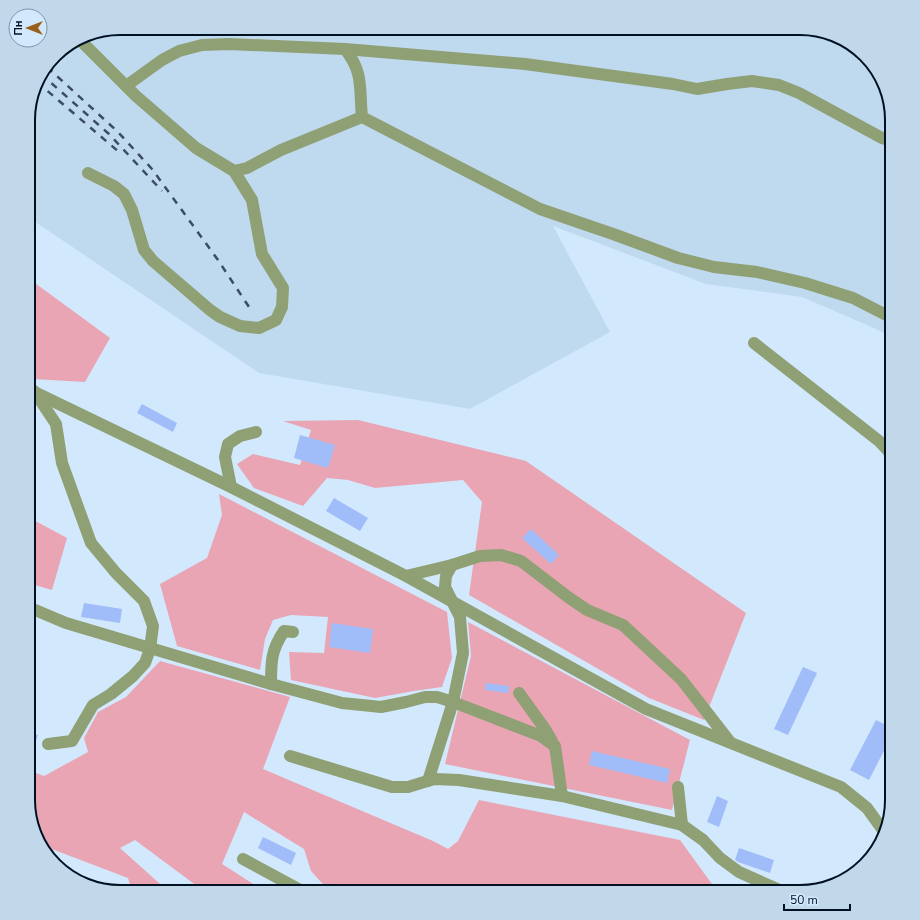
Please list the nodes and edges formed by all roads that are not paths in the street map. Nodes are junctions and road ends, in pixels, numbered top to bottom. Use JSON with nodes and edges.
{"nodes":[{"id":1,"x":83,"y":43,"type":"edge"},
{"id":2,"x":345,"y":49,"type":"junction"},
{"id":3,"x":126,"y":86,"type":"junction"},
{"id":4,"x":362,"y":117,"type":"junction"},
{"id":5,"x":885,"y":139,"type":"edge"},
{"id":6,"x":234,"y":171,"type":"junction"},
{"id":7,"x":88,"y":173,"type":"dead end"},
{"id":8,"x":885,"y":314,"type":"edge"},
{"id":9,"x":754,"y":342,"type":"dead end"},
{"id":10,"x":35,"y":395,"type":"edge"},
{"id":11,"x":35,"y":399,"type":"edge"},
{"id":12,"x":256,"y":432,"type":"dead end"},
{"id":13,"x":885,"y":447,"type":"edge"},
{"id":14,"x":231,"y":487,"type":"junction"},
{"id":15,"x":452,"y":565,"type":"junction"},
{"id":16,"x":406,"y":576,"type":"junction"},
{"id":17,"x":453,"y":602,"type":"junction"},
{"id":18,"x":35,"y":610,"type":"edge"},
{"id":19,"x":293,"y":632,"type":"dead end"},
{"id":20,"x":150,"y":649,"type":"junction"},
{"id":21,"x":271,"y":684,"type":"junction"},
{"id":22,"x":519,"y":693,"type":"dead end"},
{"id":23,"x":453,"y":702,"type":"junction"},
{"id":24,"x":731,"y":743,"type":"junction"},
{"id":25,"x":48,"y":744,"type":"dead end"},
{"id":26,"x":554,"y":746,"type":"junction"},
{"id":27,"x":290,"y":756,"type":"dead end"},
{"id":28,"x":428,"y":781,"type":"junction"},
{"id":29,"x":678,"y":787,"type":"dead end"},
{"id":30,"x":562,"y":796,"type":"junction"},
{"id":31,"x":682,"y":825,"type":"junction"},
{"id":32,"x":880,"y":826,"type":"edge"},
{"id":33,"x":243,"y":859,"type":"dead end"},
{"id":34,"x":291,"y":885,"type":"edge"},
{"id":35,"x":768,"y":885,"type":"edge"}],
"edges":[{"from":1,"to":3,"type":"lane"},
{"from":2,"to":3,"type":"lane"},
{"from":2,"to":4,"type":"lane"},
{"from":2,"to":5,"type":"lane"},
{"from":3,"to":6,"type":"lane"},
{"from":4,"to":6,"type":"lane"},
{"from":4,"to":8,"type":"lane"},
{"from":6,"to":7,"type":"lane"},
{"from":9,"to":13,"type":"lane"},
{"from":10,"to":14,"type":"lane"},
{"from":11,"to":20,"type":"lane"},
{"from":12,"to":14,"type":"lane"},
{"from":14,"to":16,"type":"lane"},
{"from":15,"to":16,"type":"lane"},
{"from":15,"to":17,"type":"lane"},
{"from":15,"to":24,"type":"lane"},
{"from":16,"to":17,"type":"lane"},
{"from":17,"to":23,"type":"lane"},
{"from":17,"to":24,"type":"lane"},
{"from":18,"to":20,"type":"lane"},
{"from":19,"to":21,"type":"lane"},
{"from":20,"to":21,"type":"lane"},
{"from":20,"to":25,"type":"lane"},
{"from":21,"to":23,"type":"lane"},
{"from":22,"to":26,"type":"lane"},
{"from":23,"to":26,"type":"lane"},
{"from":23,"to":28,"type":"lane"},
{"from":24,"to":32,"type":"lane"},
{"from":26,"to":30,"type":"lane"},
{"from":27,"to":28,"type":"lane"},
{"from":28,"to":30,"type":"lane"},
{"from":29,"to":31,"type":"lane"},
{"from":30,"to":31,"type":"lane"},
{"from":31,"to":35,"type":"lane"},
{"from":33,"to":34,"type":"lane"}]}
